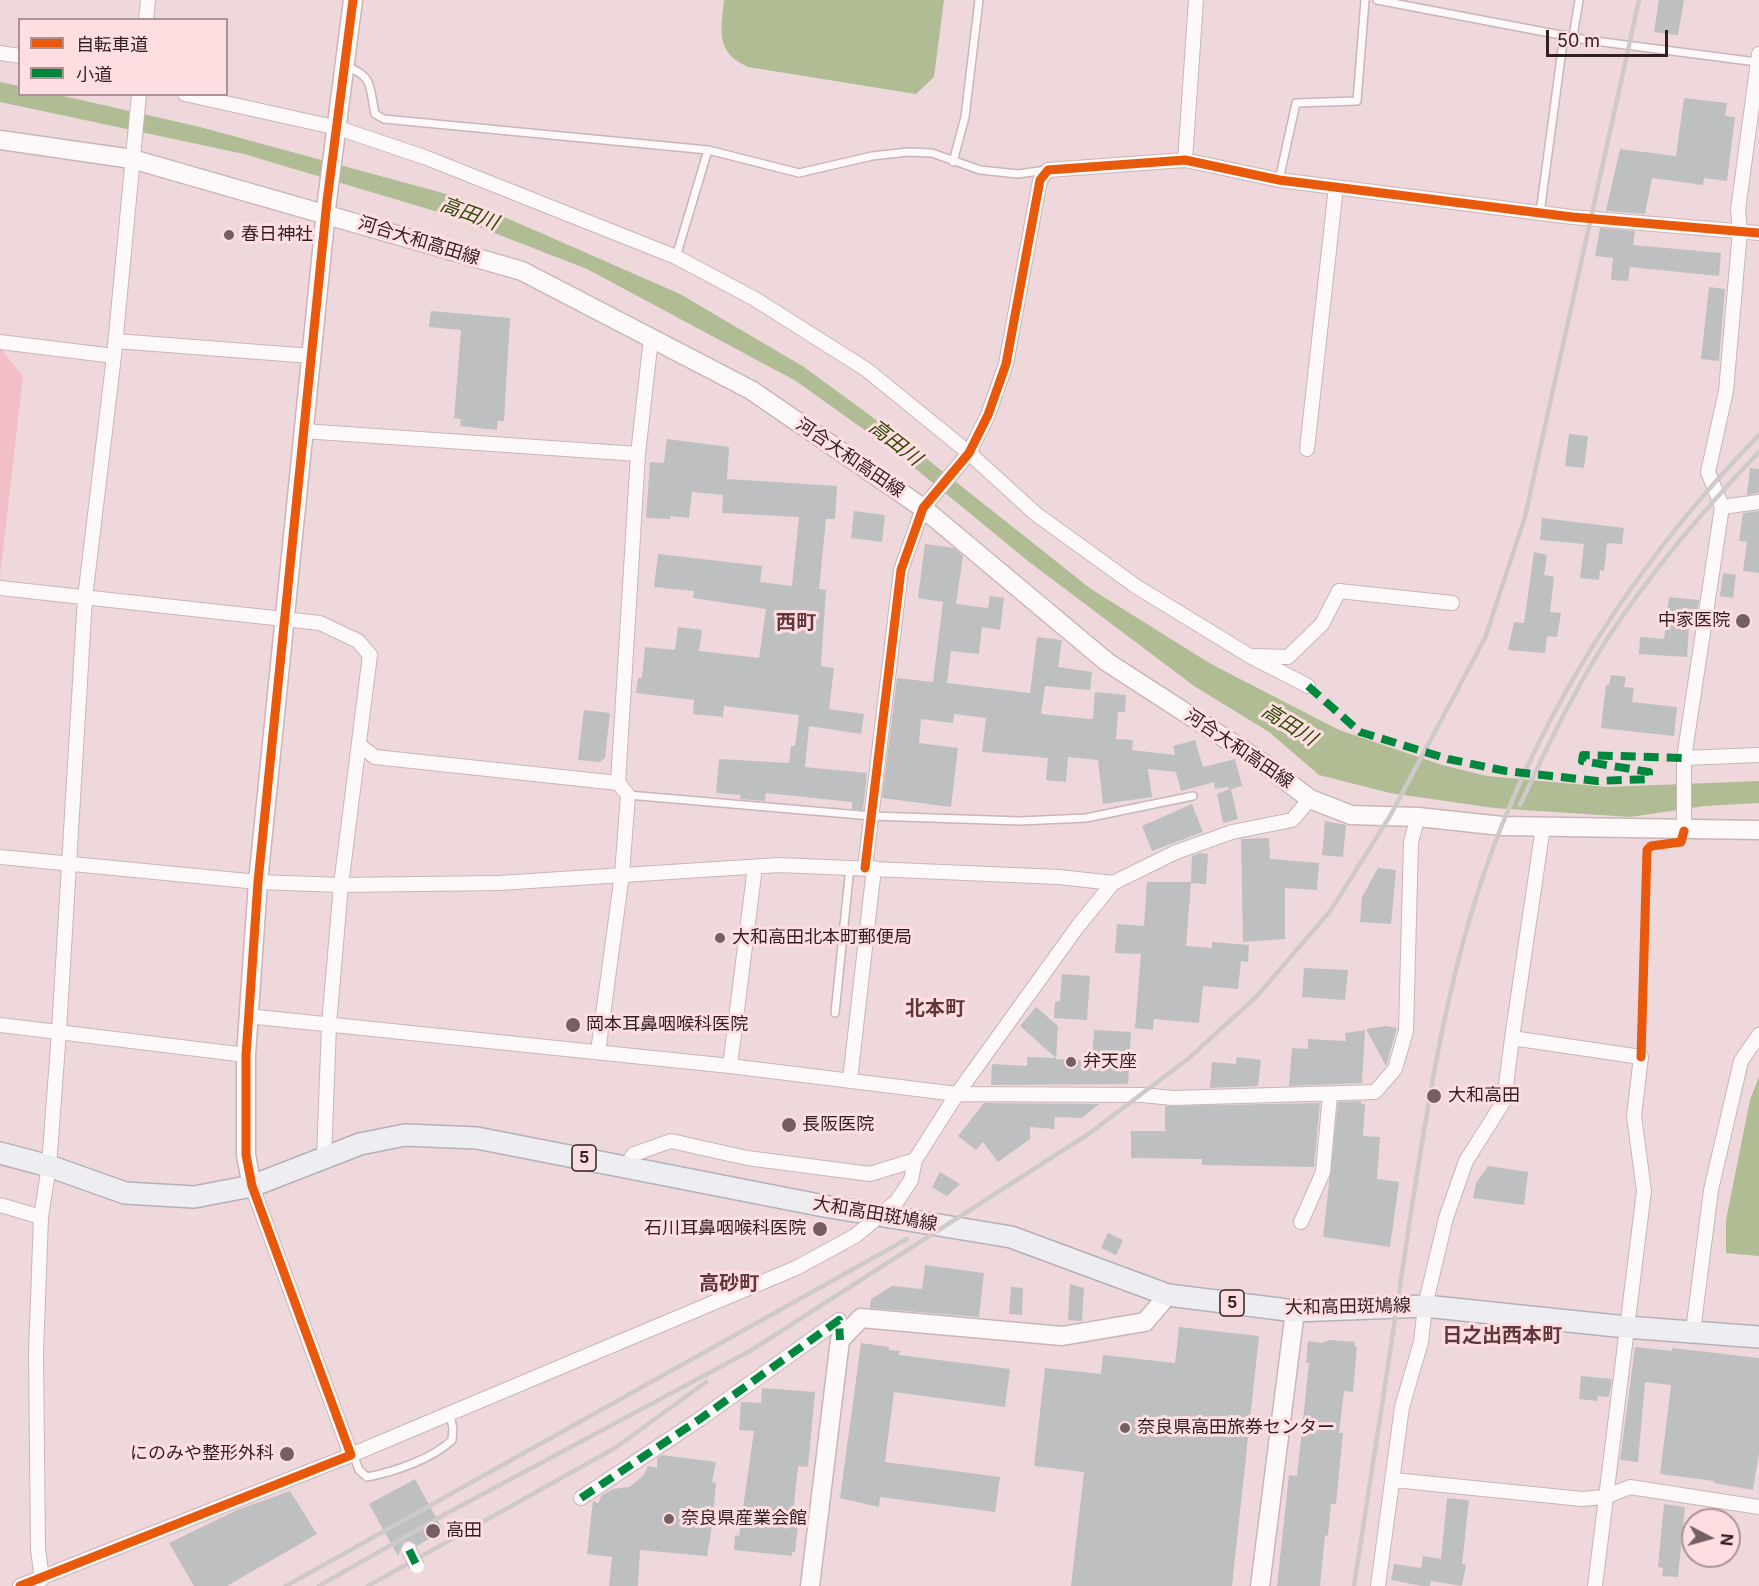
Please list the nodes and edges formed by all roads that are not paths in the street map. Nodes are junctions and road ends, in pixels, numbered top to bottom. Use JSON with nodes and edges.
{"nodes":[{"id":1,"x":148,"y":0,"type":"edge"},
{"id":2,"x":353,"y":0,"type":"edge"},
{"id":3,"x":979,"y":0,"type":"edge"},
{"id":4,"x":1196,"y":0,"type":"edge"},
{"id":5,"x":1365,"y":0,"type":"edge"},
{"id":6,"x":1377,"y":0,"type":"edge"},
{"id":7,"x":1579,"y":0,"type":"edge"},
{"id":8,"x":146,"y":18,"type":"edge"},
{"id":9,"x":1564,"y":35,"type":"junction"},
{"id":10,"x":1573,"y":37,"type":"junction"},
{"id":11,"x":0,"y":53,"type":"edge"},
{"id":12,"x":18,"y":57,"type":"edge"},
{"id":13,"x":1758,"y":58,"type":"edge"},
{"id":14,"x":346,"y":66,"type":"junction"},
{"id":15,"x":192,"y":96,"type":"edge"},
{"id":16,"x":139,"y":98,"type":"edge"},
{"id":17,"x":337,"y":135,"type":"junction"},
{"id":18,"x":0,"y":140,"type":"edge"},
{"id":19,"x":708,"y":150,"type":"junction"},
{"id":20,"x":134,"y":152,"type":"junction"},
{"id":21,"x":1185,"y":160,"type":"junction"},
{"id":22,"x":952,"y":162,"type":"junction"},
{"id":23,"x":1048,"y":170,"type":"junction"},
{"id":24,"x":1279,"y":180,"type":"junction"},
{"id":25,"x":1336,"y":187,"type":"junction"},
{"id":26,"x":327,"y":207,"type":"junction"},
{"id":27,"x":1540,"y":213,"type":"junction"},
{"id":28,"x":1740,"y":231,"type":"junction"},
{"id":29,"x":1759,"y":233,"type":"edge"},
{"id":30,"x":676,"y":257,"type":"junction"},
{"id":31,"x":651,"y":338,"type":"junction"},
{"id":32,"x":116,"y":341,"type":"junction"},
{"id":33,"x":0,"y":342,"type":"edge"},
{"id":34,"x":114,"y":356,"type":"junction"},
{"id":35,"x":311,"y":356,"type":"junction"},
{"id":36,"x":303,"y":431,"type":"junction"},
{"id":37,"x":1307,"y":449,"type":"dead end"},
{"id":38,"x":969,"y":453,"type":"junction"},
{"id":39,"x":638,"y":454,"type":"junction"},
{"id":40,"x":1759,"y":501,"type":"edge"},
{"id":41,"x":927,"y":505,"type":"junction"},
{"id":42,"x":1722,"y":507,"type":"junction"},
{"id":43,"x":0,"y":588,"type":"edge"},
{"id":44,"x":86,"y":598,"type":"junction"},
{"id":45,"x":1452,"y":603,"type":"dead end"},
{"id":46,"x":286,"y":619,"type":"junction"},
{"id":47,"x":1250,"y":656,"type":"junction"},
{"id":48,"x":1308,"y":686,"type":"dead end"},
{"id":49,"x":359,"y":745,"type":"junction"},
{"id":50,"x":1759,"y":755,"type":"edge"},
{"id":51,"x":1684,"y":758,"type":"junction"},
{"id":52,"x":618,"y":783,"type":"junction"},
{"id":53,"x":628,"y":795,"type":"junction"},
{"id":54,"x":1193,"y":796,"type":"dead end"},
{"id":55,"x":1310,"y":799,"type":"junction"},
{"id":56,"x":872,"y":816,"type":"junction"},
{"id":57,"x":1418,"y":817,"type":"junction"},
{"id":58,"x":1544,"y":827,"type":"junction"},
{"id":59,"x":1684,"y":827,"type":"junction"},
{"id":60,"x":1759,"y":830,"type":"edge"},
{"id":61,"x":0,"y":856,"type":"edge"},
{"id":62,"x":69,"y":864,"type":"junction"},
{"id":63,"x":756,"y":867,"type":"junction"},
{"id":64,"x":850,"y":867,"type":"junction"},
{"id":65,"x":869,"y":868,"type":"junction"},
{"id":66,"x":622,"y":874,"type":"junction"},
{"id":67,"x":258,"y":882,"type":"junction"},
{"id":68,"x":1113,"y":883,"type":"junction"},
{"id":69,"x":341,"y":885,"type":"junction"},
{"id":70,"x":835,"y":1013,"type":"dead end"},
{"id":71,"x":247,"y":1016,"type":"junction"},
{"id":72,"x":0,"y":1025,"type":"edge"},
{"id":73,"x":329,"y":1025,"type":"junction"},
{"id":74,"x":59,"y":1031,"type":"junction"},
{"id":75,"x":1759,"y":1035,"type":"edge"},
{"id":76,"x":1512,"y":1038,"type":"junction"},
{"id":77,"x":598,"y":1052,"type":"junction"},
{"id":78,"x":246,"y":1055,"type":"junction"},
{"id":79,"x":730,"y":1066,"type":"junction"},
{"id":80,"x":850,"y":1080,"type":"junction"},
{"id":81,"x":957,"y":1094,"type":"junction"},
{"id":82,"x":1330,"y":1095,"type":"junction"},
{"id":83,"x":0,"y":1153,"type":"edge"},
{"id":84,"x":324,"y":1158,"type":"junction"},
{"id":85,"x":915,"y":1160,"type":"junction"},
{"id":86,"x":49,"y":1166,"type":"junction"},
{"id":87,"x":627,"y":1166,"type":"junction"},
{"id":88,"x":252,"y":1186,"type":"junction"},
{"id":89,"x":0,"y":1205,"type":"edge"},
{"id":90,"x":41,"y":1217,"type":"junction"},
{"id":91,"x":1301,"y":1222,"type":"dead end"},
{"id":92,"x":1168,"y":1295,"type":"junction"},
{"id":93,"x":1425,"y":1306,"type":"junction"},
{"id":94,"x":1295,"y":1311,"type":"junction"},
{"id":95,"x":1626,"y":1327,"type":"junction"},
{"id":96,"x":1693,"y":1331,"type":"junction"},
{"id":97,"x":1759,"y":1337,"type":"edge"},
{"id":98,"x":840,"y":1340,"type":"junction"},
{"id":99,"x":449,"y":1412,"type":"junction"},
{"id":100,"x":352,"y":1454,"type":"junction"},
{"id":101,"x":1394,"y":1479,"type":"junction"},
{"id":102,"x":1605,"y":1497,"type":"junction"},
{"id":103,"x":581,"y":1498,"type":"dead end"},
{"id":104,"x":1759,"y":1507,"type":"edge"},
{"id":105,"x":408,"y":1550,"type":"dead end"},
{"id":106,"x":417,"y":1566,"type":"dead end"},
{"id":107,"x":42,"y":1579,"type":"junction"},
{"id":108,"x":20,"y":1586,"type":"edge"},
{"id":109,"x":810,"y":1586,"type":"edge"},
{"id":110,"x":1260,"y":1586,"type":"edge"},
{"id":111,"x":1378,"y":1586,"type":"edge"},
{"id":112,"x":1595,"y":1586,"type":"edge"}],
"edges":[{"from":1,"to":8,"type":"street"},
{"from":2,"to":14,"type":"street"},
{"from":3,"to":22,"type":"lane"},
{"from":4,"to":21,"type":"street"},
{"from":5,"to":24,"type":"lane"},
{"from":6,"to":9,"type":"lane"},
{"from":7,"to":10,"type":"lane"},
{"from":9,"to":10,"type":"lane"},
{"from":9,"to":27,"type":"lane"},
{"from":10,"to":13,"type":"lane"},
{"from":11,"to":12,"type":"street"},
{"from":13,"to":28,"type":"street"},
{"from":14,"to":17,"type":"street"},
{"from":14,"to":19,"type":"lane"},
{"from":15,"to":17,"type":"street"},
{"from":16,"to":20,"type":"street"},
{"from":17,"to":26,"type":"street"},
{"from":17,"to":30,"type":"street"},
{"from":18,"to":20,"type":"street","name":"河合大和高田線"},
{"from":19,"to":22,"type":"lane"},
{"from":19,"to":30,"type":"lane"},
{"from":20,"to":26,"type":"street","name":"河合大和高田線"},
{"from":20,"to":32,"type":"street"},
{"from":21,"to":23,"type":"street"},
{"from":21,"to":24,"type":"street"},
{"from":22,"to":23,"type":"lane"},
{"from":23,"to":38,"type":"street"},
{"from":24,"to":25,"type":"street"},
{"from":25,"to":27,"type":"street"},
{"from":25,"to":37,"type":"street"},
{"from":26,"to":31,"type":"street","name":"河合大和高田線"},
{"from":26,"to":35,"type":"street"},
{"from":27,"to":28,"type":"street"},
{"from":28,"to":29,"type":"street"},
{"from":28,"to":42,"type":"street"},
{"from":30,"to":38,"type":"street"},
{"from":31,"to":39,"type":"street"},
{"from":31,"to":41,"type":"street","name":"河合大和高田線"},
{"from":32,"to":34,"type":"street"},
{"from":32,"to":35,"type":"street"},
{"from":33,"to":34,"type":"street"},
{"from":34,"to":44,"type":"street"},
{"from":35,"to":36,"type":"street"},
{"from":36,"to":39,"type":"street"},
{"from":36,"to":46,"type":"street"},
{"from":38,"to":41,"type":"street"},
{"from":38,"to":47,"type":"street"},
{"from":39,"to":52,"type":"street"},
{"from":40,"to":42,"type":"street"},
{"from":41,"to":55,"type":"street","name":"河合大和高田線"},
{"from":41,"to":56,"type":"street"},
{"from":42,"to":51,"type":"street"},
{"from":43,"to":44,"type":"street"},
{"from":44,"to":46,"type":"street"},
{"from":44,"to":62,"type":"street"},
{"from":45,"to":47,"type":"street"},
{"from":46,"to":49,"type":"street"},
{"from":46,"to":67,"type":"street"},
{"from":47,"to":48,"type":"street"},
{"from":49,"to":52,"type":"street"},
{"from":49,"to":69,"type":"street"},
{"from":50,"to":51,"type":"street"},
{"from":51,"to":59,"type":"street"},
{"from":52,"to":53,"type":"street"},
{"from":53,"to":56,"type":"lane"},
{"from":53,"to":66,"type":"street"},
{"from":54,"to":56,"type":"lane"},
{"from":55,"to":57,"type":"street","name":"河合大和高田線"},
{"from":55,"to":68,"type":"street"},
{"from":56,"to":65,"type":"street"},
{"from":57,"to":58,"type":"street","name":"河合大和高田線"},
{"from":57,"to":82,"type":"street"},
{"from":58,"to":59,"type":"street","name":"河合大和高田線"},
{"from":58,"to":76,"type":"street"},
{"from":59,"to":60,"type":"street","name":"河合大和高田線"},
{"from":61,"to":62,"type":"street"},
{"from":62,"to":67,"type":"street"},
{"from":62,"to":74,"type":"street"},
{"from":63,"to":64,"type":"street"},
{"from":63,"to":66,"type":"street"},
{"from":63,"to":79,"type":"street"},
{"from":64,"to":65,"type":"street"},
{"from":64,"to":70,"type":"lane"},
{"from":65,"to":68,"type":"street"},
{"from":65,"to":80,"type":"street"},
{"from":66,"to":69,"type":"street"},
{"from":66,"to":77,"type":"street"},
{"from":67,"to":69,"type":"street"},
{"from":67,"to":71,"type":"street"},
{"from":68,"to":81,"type":"street"},
{"from":69,"to":73,"type":"street"},
{"from":71,"to":73,"type":"street"},
{"from":71,"to":78,"type":"street"},
{"from":72,"to":74,"type":"street"},
{"from":73,"to":77,"type":"street"},
{"from":73,"to":84,"type":"street"},
{"from":74,"to":78,"type":"street"},
{"from":74,"to":86,"type":"street"},
{"from":75,"to":96,"type":"street"},
{"from":76,"to":93,"type":"street"},
{"from":76,"to":95,"type":"street"},
{"from":77,"to":79,"type":"street"},
{"from":78,"to":88,"type":"street"},
{"from":79,"to":80,"type":"street"},
{"from":80,"to":81,"type":"street"},
{"from":81,"to":82,"type":"street"},
{"from":81,"to":85,"type":"street"},
{"from":82,"to":91,"type":"street"},
{"from":83,"to":86,"type":"main road","name":"大和高田斑鳩線","number":"5"},
{"from":84,"to":87,"type":"main road","name":"大和高田斑鳩線","number":"5"},
{"from":84,"to":88,"type":"main road","name":"大和高田斑鳩線","number":"5"},
{"from":85,"to":87,"type":"street"},
{"from":85,"to":99,"type":"street","bridge":true},
{"from":86,"to":88,"type":"main road","name":"大和高田斑鳩線","number":"5"},
{"from":86,"to":90,"type":"street"},
{"from":87,"to":92,"type":"main road","name":"大和高田斑鳩線","number":"5"},
{"from":88,"to":100,"type":"street"},
{"from":89,"to":90,"type":"street"},
{"from":90,"to":107,"type":"street"},
{"from":92,"to":94,"type":"main road","name":"大和高田斑鳩線","number":"5"},
{"from":92,"to":98,"type":"street"},
{"from":93,"to":94,"type":"main road","name":"大和高田斑鳩線","number":"5"},
{"from":93,"to":95,"type":"main road","name":"大和高田斑鳩線","number":"5"},
{"from":93,"to":101,"type":"street"},
{"from":94,"to":110,"type":"street"},
{"from":95,"to":96,"type":"main road","name":"大和高田斑鳩線","number":"5"},
{"from":95,"to":102,"type":"street"},
{"from":96,"to":97,"type":"main road","name":"大和高田斑鳩線","number":"5"},
{"from":98,"to":103,"type":"street"},
{"from":98,"to":109,"type":"street"},
{"from":99,"to":100,"type":"street"},
{"from":99,"to":100,"type":"lane"},
{"from":100,"to":107,"type":"street"},
{"from":101,"to":102,"type":"street"},
{"from":101,"to":111,"type":"street"},
{"from":102,"to":104,"type":"street"},
{"from":102,"to":112,"type":"street"},
{"from":105,"to":106,"type":"street","bridge":true},
{"from":107,"to":108,"type":"street"}]}
